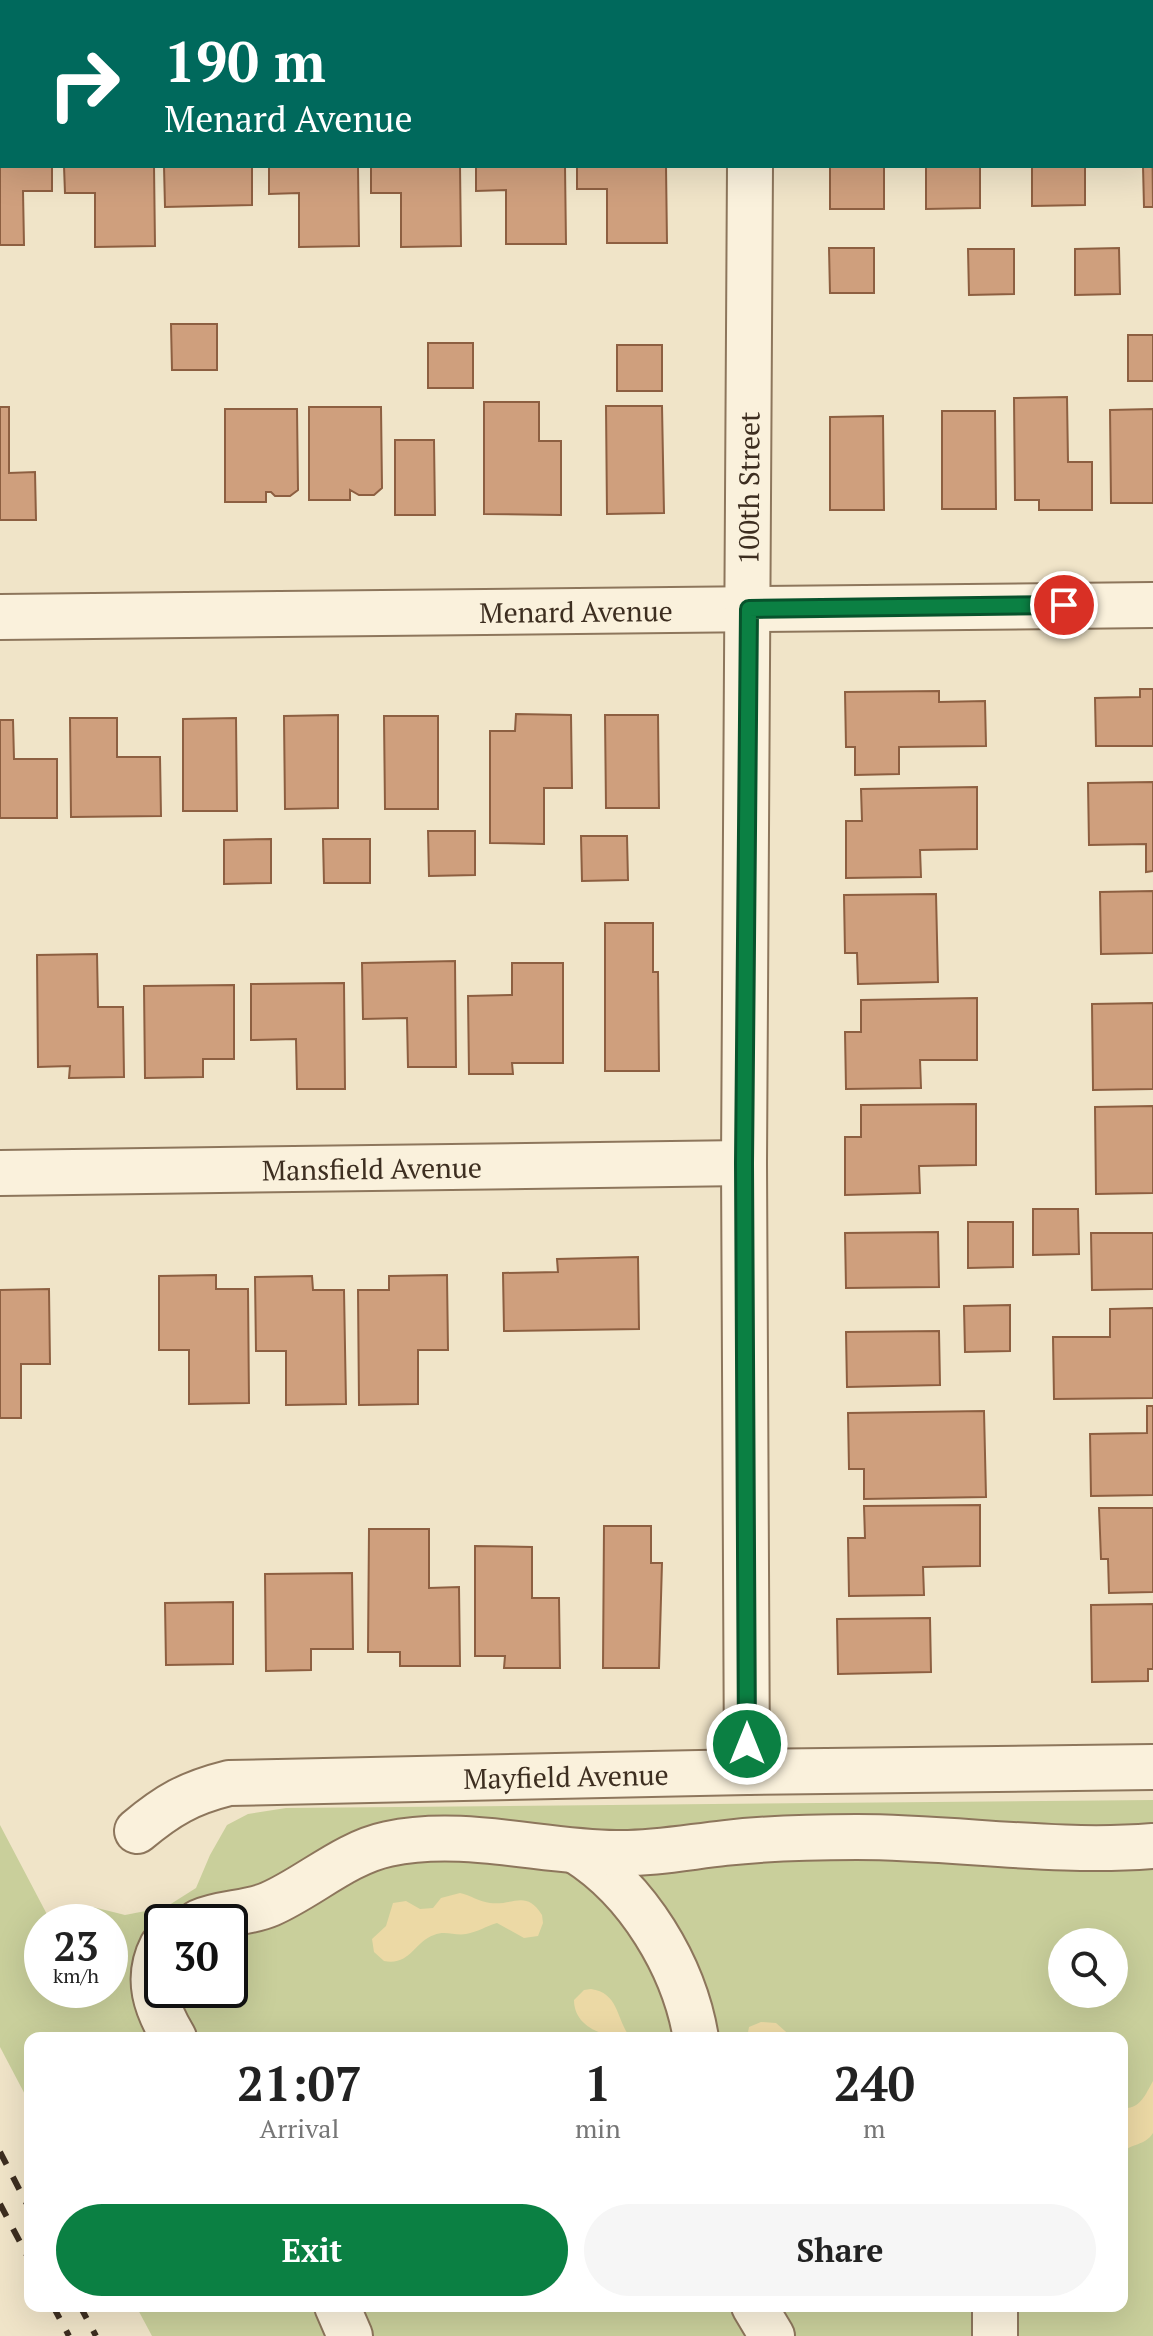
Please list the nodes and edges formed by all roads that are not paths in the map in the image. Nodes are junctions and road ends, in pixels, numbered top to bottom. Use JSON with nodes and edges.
{"nodes":[{"id":1,"x":750,"y":168,"type":"edge"},
{"id":2,"x":1153,"y":605,"type":"edge"},
{"id":3,"x":749,"y":609,"type":"junction"},
{"id":4,"x":0,"y":617,"type":"edge"},
{"id":5,"x":744,"y":1163,"type":"junction"},
{"id":6,"x":0,"y":1173,"type":"edge"},
{"id":7,"x":1153,"y":1767,"type":"edge"},
{"id":8,"x":747,"y":1772,"type":"junction"},
{"id":9,"x":137,"y":1831,"type":"dead end"},
{"id":10,"x":1153,"y":1846,"type":"edge"},
{"id":11,"x":695,"y":1848,"type":"junction"},
{"id":12,"x":576,"y":1851,"type":"junction"},
{"id":13,"x":248,"y":1910,"type":"edge"},
{"id":14,"x":657,"y":1938,"type":"junction"},
{"id":15,"x":159,"y":2008,"type":"edge"},
{"id":16,"x":170,"y":2032,"type":"edge"},
{"id":17,"x":695,"y":2032,"type":"edge"},
{"id":18,"x":340,"y":2312,"type":"edge"},
{"id":19,"x":758,"y":2312,"type":"edge"},
{"id":20,"x":995,"y":2312,"type":"edge"},
{"id":21,"x":350,"y":2336,"type":"edge"},
{"id":22,"x":772,"y":2336,"type":"edge"},
{"id":23,"x":995,"y":2336,"type":"edge"}],
"edges":[{"from":1,"to":3,"type":"street","name":"100th Street"},
{"from":2,"to":3,"type":"street","name":"Menard Avenue"},
{"from":3,"to":4,"type":"street","name":"Menard Avenue"},
{"from":3,"to":5,"type":"street","name":"100th Street"},
{"from":5,"to":6,"type":"street","name":"Mansfield Avenue"},
{"from":5,"to":8,"type":"street","name":"100th Street"},
{"from":7,"to":8,"type":"street","name":"Mayfield Avenue"},
{"from":8,"to":9,"type":"street","name":"Mayfield Avenue"},
{"from":10,"to":11,"type":"street"},
{"from":11,"to":12,"type":"street"},
{"from":11,"to":14,"type":"street"},
{"from":12,"to":13,"type":"street"},
{"from":12,"to":14,"type":"street"},
{"from":14,"to":17,"type":"street"},
{"from":15,"to":16,"type":"street"},
{"from":18,"to":21,"type":"street"},
{"from":19,"to":22,"type":"street"},
{"from":20,"to":23,"type":"street"}]}
